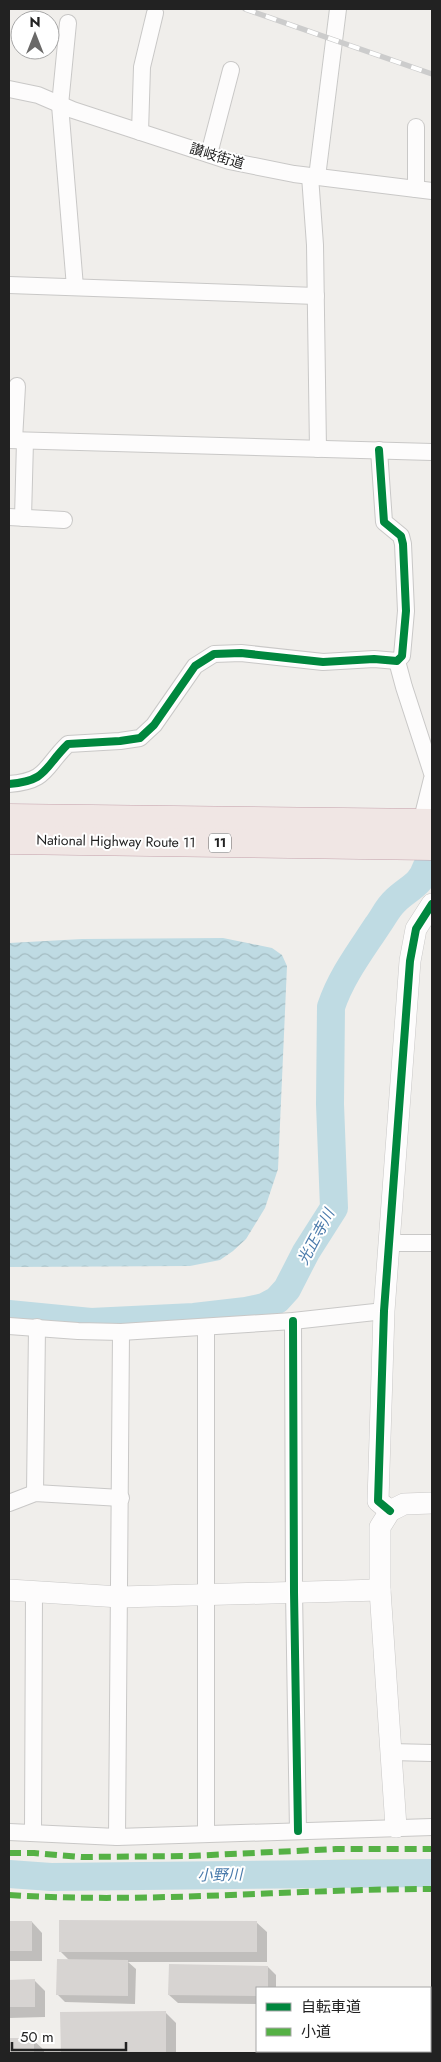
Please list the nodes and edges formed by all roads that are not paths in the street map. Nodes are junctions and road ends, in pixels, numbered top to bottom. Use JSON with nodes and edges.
{"nodes":[{"id":1,"x":338,"y":9,"type":"edge"},
{"id":2,"x":155,"y":13,"type":"dead end"},
{"id":3,"x":68,"y":23,"type":"dead end"},
{"id":4,"x":231,"y":70,"type":"dead end"},
{"id":5,"x":9,"y":89,"type":"edge"},
{"id":6,"x":60,"y":105,"type":"junction"},
{"id":7,"x":416,"y":127,"type":"dead end"},
{"id":8,"x":140,"y":132,"type":"junction"},
{"id":9,"x":209,"y":154,"type":"junction"},
{"id":10,"x":313,"y":176,"type":"junction"},
{"id":11,"x":424,"y":190,"type":"edge"},
{"id":12,"x":9,"y":285,"type":"edge"},
{"id":13,"x":75,"y":288,"type":"junction"},
{"id":14,"x":316,"y":296,"type":"junction"},
{"id":15,"x":17,"y":386,"type":"dead end"},
{"id":16,"x":16,"y":440,"type":"edge"},
{"id":17,"x":318,"y":449,"type":"junction"},
{"id":18,"x":379,"y":450,"type":"junction"},
{"id":19,"x":432,"y":452,"type":"edge"},
{"id":20,"x":16,"y":517,"type":"edge"},
{"id":21,"x":64,"y":520,"type":"dead end"},
{"id":22,"x":397,"y":661,"type":"junction"},
{"id":23,"x":432,"y":773,"type":"edge"},
{"id":24,"x":432,"y":779,"type":"edge"},
{"id":25,"x":9,"y":784,"type":"edge"},
{"id":26,"x":9,"y":818,"type":"edge"},
{"id":27,"x":428,"y":831,"type":"edge"},
{"id":28,"x":9,"y":840,"type":"edge"},
{"id":29,"x":432,"y":904,"type":"edge"},
{"id":30,"x":391,"y":1242,"type":"junction"},
{"id":31,"x":432,"y":1243,"type":"edge"},
{"id":32,"x":384,"y":1311,"type":"junction"},
{"id":33,"x":293,"y":1321,"type":"junction"},
{"id":34,"x":9,"y":1326,"type":"edge"},
{"id":35,"x":37,"y":1327,"type":"junction"},
{"id":36,"x":206,"y":1327,"type":"junction"},
{"id":37,"x":121,"y":1332,"type":"junction"},
{"id":38,"x":35,"y":1493,"type":"junction"},
{"id":39,"x":121,"y":1498,"type":"junction"},
{"id":40,"x":432,"y":1503,"type":"edge"},
{"id":41,"x":9,"y":1504,"type":"edge"},
{"id":42,"x":390,"y":1511,"type":"junction"},
{"id":43,"x":9,"y":1590,"type":"edge"},
{"id":44,"x":380,"y":1590,"type":"junction"},
{"id":45,"x":34,"y":1592,"type":"junction"},
{"id":46,"x":294,"y":1592,"type":"junction"},
{"id":47,"x":206,"y":1594,"type":"junction"},
{"id":48,"x":120,"y":1597,"type":"junction"},
{"id":49,"x":391,"y":1752,"type":"junction"},
{"id":50,"x":432,"y":1753,"type":"edge"},
{"id":51,"x":396,"y":1827,"type":"junction"},
{"id":52,"x":432,"y":1828,"type":"edge"},
{"id":53,"x":298,"y":1831,"type":"junction"},
{"id":54,"x":9,"y":1832,"type":"edge"},
{"id":55,"x":33,"y":1833,"type":"junction"},
{"id":56,"x":206,"y":1834,"type":"junction"},
{"id":57,"x":117,"y":1837,"type":"junction"}],
"edges":[{"from":1,"to":10,"type":"street"},
{"from":2,"to":8,"type":"street"},
{"from":3,"to":6,"type":"street"},
{"from":4,"to":9,"type":"street"},
{"from":5,"to":6,"type":"street","name":"讃岐街道"},
{"from":6,"to":8,"type":"street","name":"讃岐街道"},
{"from":6,"to":13,"type":"street"},
{"from":7,"to":11,"type":"street"},
{"from":8,"to":9,"type":"street","name":"讃岐街道"},
{"from":9,"to":10,"type":"street","name":"讃岐街道"},
{"from":10,"to":11,"type":"street","name":"讃岐街道"},
{"from":10,"to":14,"type":"street"},
{"from":12,"to":13,"type":"street"},
{"from":13,"to":14,"type":"street"},
{"from":14,"to":17,"type":"street"},
{"from":15,"to":16,"type":"street"},
{"from":16,"to":17,"type":"street"},
{"from":16,"to":20,"type":"street"},
{"from":17,"to":18,"type":"street"},
{"from":18,"to":19,"type":"street"},
{"from":18,"to":22,"type":"street"},
{"from":20,"to":21,"type":"street"},
{"from":22,"to":23,"type":"street"},
{"from":22,"to":25,"type":"street"},
{"from":24,"to":27,"type":"street"},
{"from":26,"to":27,"type":"highway","name":"National Highway Route 11","number":"11"},
{"from":27,"to":28,"type":"highway","name":"National Highway Route 11","number":"11"},
{"from":29,"to":30,"type":"street"},
{"from":30,"to":31,"type":"street"},
{"from":30,"to":32,"type":"street"},
{"from":32,"to":33,"type":"street"},
{"from":32,"to":42,"type":"street"},
{"from":33,"to":36,"type":"street"},
{"from":33,"to":46,"type":"street"},
{"from":34,"to":35,"type":"street"},
{"from":35,"to":37,"type":"street"},
{"from":35,"to":38,"type":"street"},
{"from":36,"to":37,"type":"street"},
{"from":36,"to":47,"type":"street"},
{"from":37,"to":39,"type":"street"},
{"from":38,"to":39,"type":"street"},
{"from":38,"to":41,"type":"street"},
{"from":39,"to":48,"type":"street"},
{"from":40,"to":42,"type":"street"},
{"from":42,"to":44,"type":"street"},
{"from":43,"to":45,"type":"street"},
{"from":44,"to":46,"type":"street"},
{"from":44,"to":49,"type":"street"},
{"from":45,"to":48,"type":"street"},
{"from":45,"to":55,"type":"street"},
{"from":46,"to":47,"type":"street"},
{"from":46,"to":53,"type":"street"},
{"from":47,"to":48,"type":"street"},
{"from":47,"to":56,"type":"street"},
{"from":48,"to":57,"type":"street"},
{"from":49,"to":50,"type":"street"},
{"from":49,"to":51,"type":"street"},
{"from":51,"to":52,"type":"street"},
{"from":51,"to":53,"type":"street"},
{"from":53,"to":56,"type":"street"},
{"from":54,"to":55,"type":"street"},
{"from":55,"to":57,"type":"street"},
{"from":56,"to":57,"type":"street"}]}
